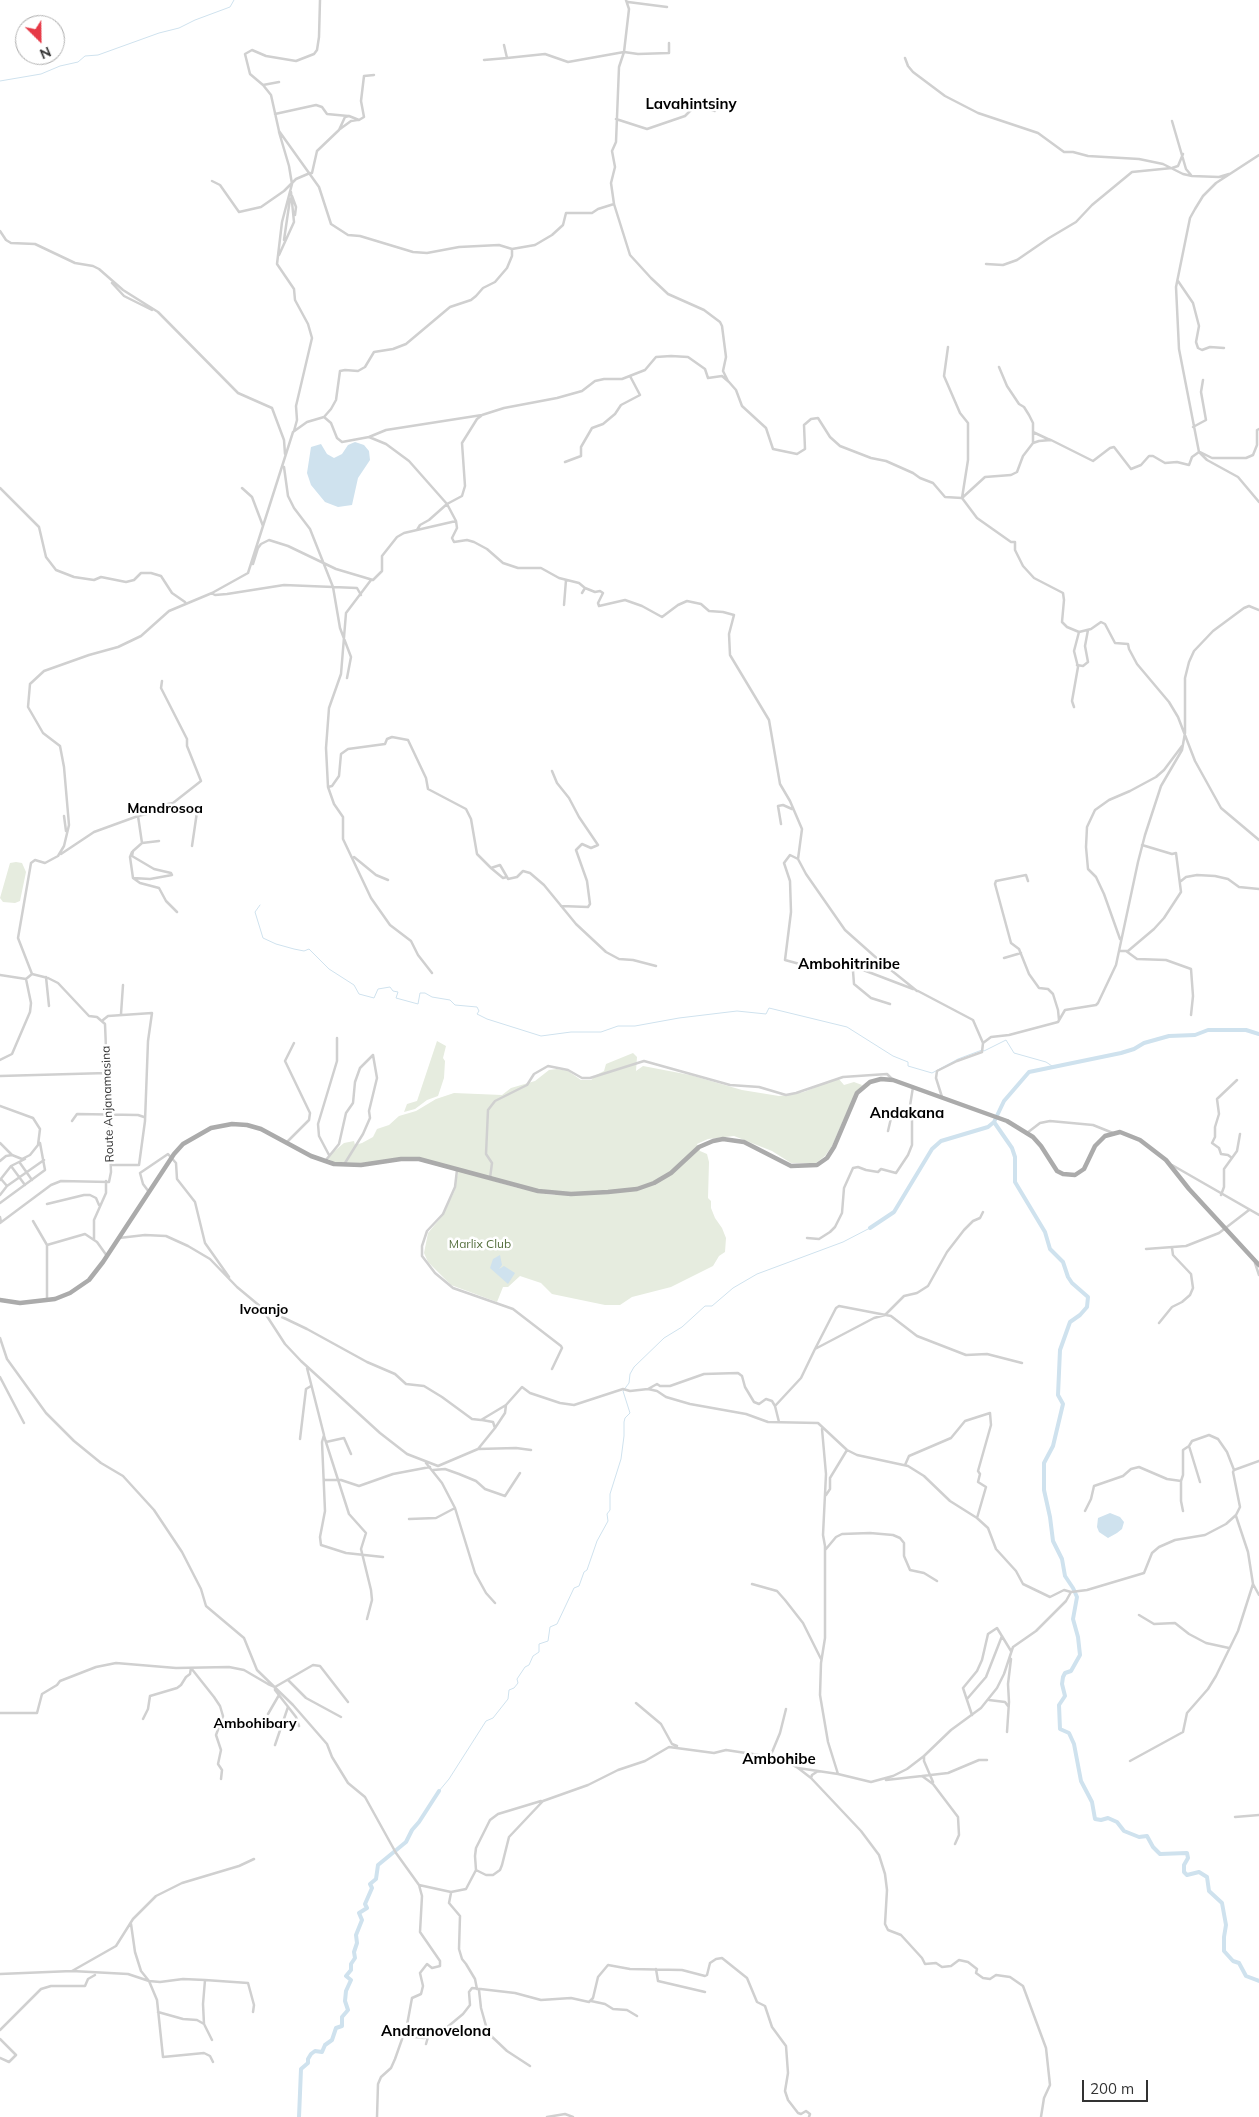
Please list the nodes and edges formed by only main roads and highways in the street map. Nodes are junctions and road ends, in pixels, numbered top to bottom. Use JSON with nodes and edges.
{"nodes":[{"id":1,"x":1259,"y":1265,"type":"edge"},
{"id":2,"x":0,"y":1300,"type":"edge"}],
"edges":[{"from":1,"to":2,"type":"main road"}]}
